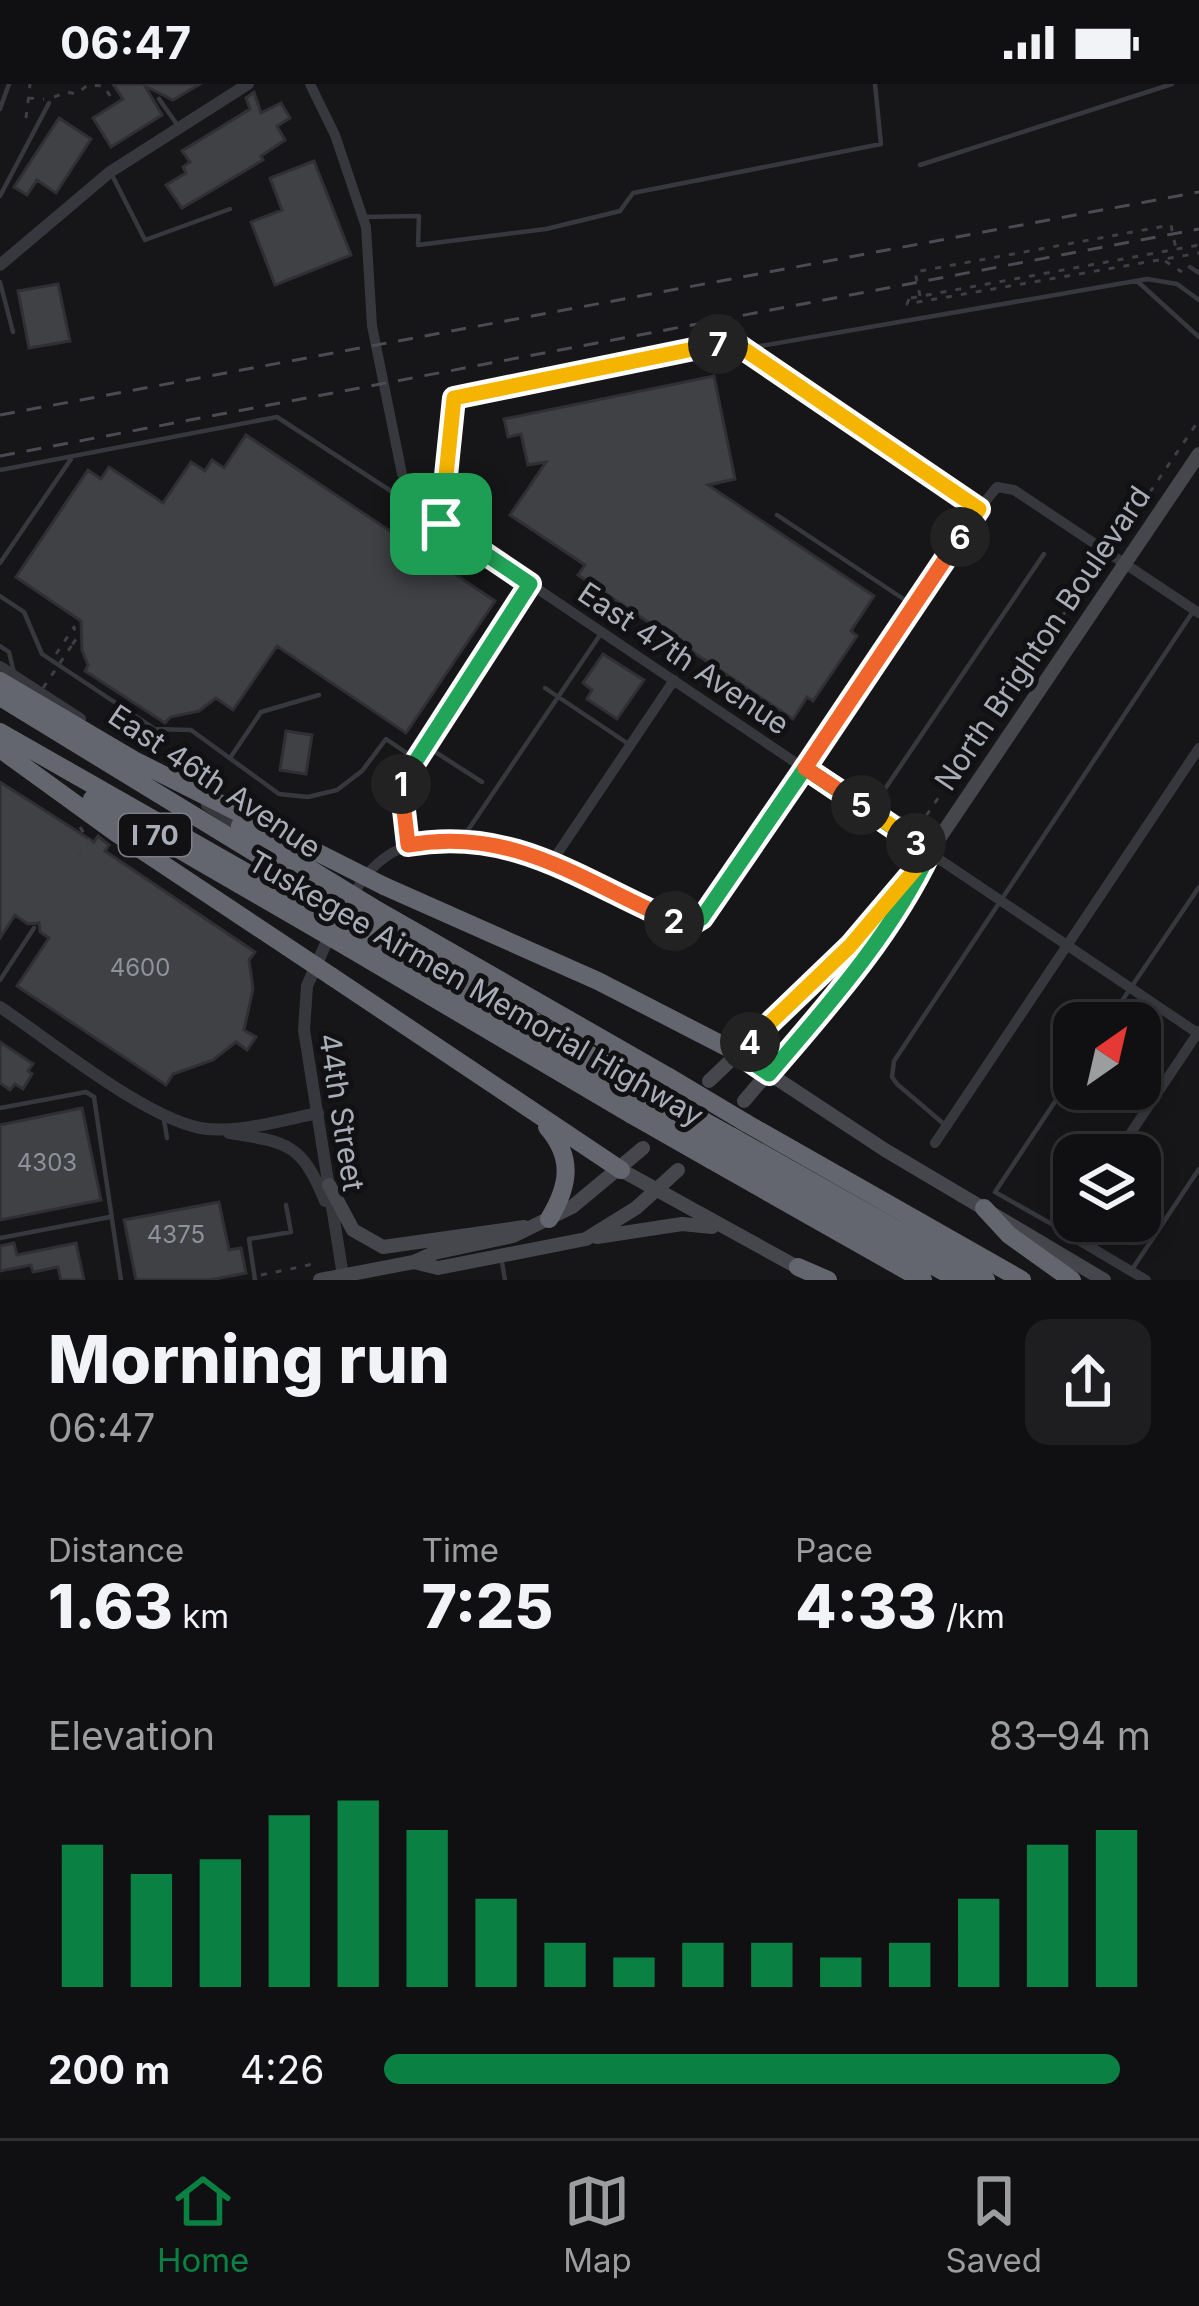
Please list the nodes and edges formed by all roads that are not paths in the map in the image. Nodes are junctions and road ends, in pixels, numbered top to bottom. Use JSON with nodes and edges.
{"nodes":[{"id":1,"x":9,"y":84,"type":"edge"},
{"id":2,"x":248,"y":84,"type":"edge"},
{"id":3,"x":310,"y":84,"type":"edge"},
{"id":4,"x":875,"y":84,"type":"edge"},
{"id":5,"x":1172,"y":84,"type":"edge"},
{"id":6,"x":158,"y":99,"type":"dead end"},
{"id":7,"x":49,"y":103,"type":"dead end"},
{"id":8,"x":0,"y":109,"type":"edge"},
{"id":9,"x":179,"y":128,"type":"junction"},
{"id":10,"x":920,"y":165,"type":"dead end"},
{"id":11,"x":110,"y":172,"type":"junction"},
{"id":12,"x":0,"y":196,"type":"edge"},
{"id":13,"x":230,"y":209,"type":"dead end"},
{"id":14,"x":364,"y":218,"type":"junction"},
{"id":15,"x":0,"y":265,"type":"edge"},
{"id":16,"x":1190,"y":267,"type":"dead end"},
{"id":17,"x":1199,"y":273,"type":"edge"},
{"id":18,"x":1138,"y":280,"type":"junction"},
{"id":19,"x":0,"y":282,"type":"edge"},
{"id":20,"x":1199,"y":300,"type":"edge"},
{"id":21,"x":13,"y":332,"type":"dead end"},
{"id":22,"x":1199,"y":337,"type":"edge"},
{"id":23,"x":742,"y":349,"type":"junction"},
{"id":24,"x":1199,"y":454,"type":"edge"},
{"id":25,"x":72,"y":456,"type":"junction"},
{"id":26,"x":0,"y":470,"type":"edge"},
{"id":27,"x":979,"y":509,"type":"junction"},
{"id":28,"x":777,"y":515,"type":"dead end"},
{"id":29,"x":441,"y":524,"type":"junction"},
{"id":30,"x":1044,"y":554,"type":"dead end"},
{"id":31,"x":0,"y":563,"type":"edge"},
{"id":32,"x":1125,"y":563,"type":"junction"},
{"id":33,"x":530,"y":584,"type":"junction"},
{"id":34,"x":0,"y":596,"type":"edge"},
{"id":35,"x":914,"y":606,"type":"junction"},
{"id":36,"x":1197,"y":611,"type":"edge"},
{"id":37,"x":602,"y":632,"type":"junction"},
{"id":38,"x":0,"y":646,"type":"edge"},
{"id":39,"x":4,"y":674,"type":"edge"},
{"id":40,"x":674,"y":680,"type":"junction"},
{"id":41,"x":545,"y":688,"type":"dead end"},
{"id":42,"x":319,"y":694,"type":"dead end"},
{"id":43,"x":0,"y":697,"type":"edge"},
{"id":44,"x":558,"y":697,"type":"junction"},
{"id":45,"x":0,"y":732,"type":"edge"},
{"id":46,"x":424,"y":744,"type":"junction"},
{"id":47,"x":630,"y":745,"type":"junction"},
{"id":48,"x":0,"y":747,"type":"edge"},
{"id":49,"x":1199,"y":748,"type":"edge"},
{"id":50,"x":230,"y":758,"type":"junction"},
{"id":51,"x":414,"y":758,"type":"junction"},
{"id":52,"x":134,"y":760,"type":"junction"},
{"id":53,"x":805,"y":768,"type":"junction"},
{"id":54,"x":482,"y":782,"type":"dead end"},
{"id":55,"x":870,"y":811,"type":"junction"},
{"id":56,"x":462,"y":839,"type":"junction"},
{"id":57,"x":408,"y":845,"type":"junction"},
{"id":58,"x":930,"y":852,"type":"junction"},
{"id":59,"x":551,"y":863,"type":"junction"},
{"id":60,"x":1199,"y":887,"type":"edge"},
{"id":61,"x":1000,"y":900,"type":"junction"},
{"id":62,"x":344,"y":907,"type":"junction"},
{"id":63,"x":34,"y":928,"type":"dead end"},
{"id":64,"x":360,"y":928,"type":"junction"},
{"id":65,"x":1067,"y":945,"type":"junction"},
{"id":66,"x":0,"y":980,"type":"edge"},
{"id":67,"x":1131,"y":988,"type":"junction"},
{"id":68,"x":1121,"y":1002,"type":"edge"},
{"id":69,"x":0,"y":1006,"type":"edge"},
{"id":70,"x":1199,"y":1033,"type":"edge"},
{"id":71,"x":738,"y":1053,"type":"junction"},
{"id":72,"x":769,"y":1074,"type":"junction"},
{"id":73,"x":709,"y":1082,"type":"dead end"},
{"id":74,"x":744,"y":1101,"type":"dead end"},
{"id":75,"x":643,"y":1104,"type":"junction"},
{"id":76,"x":1053,"y":1105,"type":"edge"},
{"id":77,"x":0,"y":1108,"type":"edge"},
{"id":78,"x":532,"y":1110,"type":"junction"},
{"id":79,"x":318,"y":1113,"type":"junction"},
{"id":80,"x":163,"y":1114,"type":"junction"},
{"id":81,"x":946,"y":1126,"type":"junction"},
{"id":82,"x":211,"y":1129,"type":"junction"},
{"id":83,"x":1131,"y":1134,"type":"edge"},
{"id":84,"x":167,"y":1138,"type":"dead end"},
{"id":85,"x":728,"y":1143,"type":"junction"},
{"id":86,"x":935,"y":1143,"type":"dead end"},
{"id":87,"x":643,"y":1148,"type":"dead end"},
{"id":88,"x":1199,"y":1169,"type":"edge"},
{"id":89,"x":621,"y":1170,"type":"junction"},
{"id":90,"x":678,"y":1170,"type":"dead end"},
{"id":91,"x":329,"y":1185,"type":"junction"},
{"id":92,"x":656,"y":1191,"type":"junction"},
{"id":93,"x":990,"y":1200,"type":"junction"},
{"id":94,"x":286,"y":1205,"type":"dead end"},
{"id":95,"x":110,"y":1217,"type":"junction"},
{"id":96,"x":549,"y":1219,"type":"junction"},
{"id":97,"x":335,"y":1226,"type":"junction"},
{"id":98,"x":529,"y":1227,"type":"junction"},
{"id":99,"x":1053,"y":1227,"type":"edge"},
{"id":100,"x":725,"y":1230,"type":"junction"},
{"id":101,"x":0,"y":1238,"type":"edge"},
{"id":102,"x":586,"y":1239,"type":"junction"},
{"id":103,"x":1082,"y":1242,"type":"edge"},
{"id":104,"x":501,"y":1256,"type":"junction"},
{"id":105,"x":413,"y":1262,"type":"junction"},
{"id":106,"x":797,"y":1268,"type":"joint"},
{"id":107,"x":1131,"y":1271,"type":"junction"},
{"id":108,"x":258,"y":1277,"type":"edge"},
{"id":109,"x":344,"y":1278,"type":"edge"},
{"id":110,"x":121,"y":1280,"type":"edge"},
{"id":111,"x":320,"y":1280,"type":"edge"},
{"id":112,"x":506,"y":1280,"type":"edge"},
{"id":113,"x":825,"y":1280,"type":"edge"},
{"id":114,"x":923,"y":1280,"type":"edge"},
{"id":115,"x":959,"y":1280,"type":"edge"},
{"id":116,"x":986,"y":1280,"type":"edge"},
{"id":117,"x":1022,"y":1280,"type":"edge"},
{"id":118,"x":1072,"y":1280,"type":"edge"},
{"id":119,"x":1104,"y":1280,"type":"edge"},
{"id":120,"x":1146,"y":1280,"type":"edge"}],
"edges":[{"from":1,"to":8,"type":"lane"},
{"from":2,"to":9,"type":"street"},
{"from":3,"to":14,"type":"street","name":"East 47th Avenue"},
{"from":4,"to":14,"type":"lane"},
{"from":5,"to":10,"type":"lane"},
{"from":6,"to":9,"type":"lane"},
{"from":7,"to":12,"type":"lane"},
{"from":9,"to":11,"type":"street"},
{"from":11,"to":13,"type":"lane"},
{"from":11,"to":15,"type":"street"},
{"from":14,"to":29,"type":"street","name":"East 47th Avenue"},
{"from":16,"to":17,"type":"lane"},
{"from":18,"to":20,"type":"lane"},
{"from":18,"to":22,"type":"lane"},
{"from":18,"to":23,"type":"lane"},
{"from":19,"to":21,"type":"lane"},
{"from":23,"to":27,"type":"lane"},
{"from":23,"to":29,"type":"lane"},
{"from":24,"to":32,"type":"main road","name":"North Brighton Boulevard"},
{"from":25,"to":26,"type":"lane"},
{"from":25,"to":29,"type":"lane"},
{"from":25,"to":31,"type":"lane"},
{"from":27,"to":32,"type":"street"},
{"from":27,"to":35,"type":"street"},
{"from":28,"to":35,"type":"lane"},
{"from":29,"to":33,"type":"street","name":"East 47th Avenue"},
{"from":30,"to":55,"type":"lane"},
{"from":32,"to":36,"type":"street"},
{"from":32,"to":58,"type":"main road","name":"North Brighton Boulevard"},
{"from":33,"to":37,"type":"street","name":"East 47th Avenue"},
{"from":33,"to":46,"type":"street"},
{"from":34,"to":50,"type":"lane"},
{"from":35,"to":53,"type":"street"},
{"from":36,"to":61,"type":"lane"},
{"from":37,"to":40,"type":"street","name":"East 47th Avenue"},
{"from":37,"to":44,"type":"lane"},
{"from":38,"to":39,"type":"lane"},
{"from":39,"to":52,"type":"highway","number":"I 70","bridge":true},
{"from":39,"to":62,"type":"street","name":"East 46th Avenue"},
{"from":40,"to":47,"type":"street"},
{"from":40,"to":53,"type":"street","name":"East 47th Avenue"},
{"from":41,"to":44,"type":"lane"},
{"from":42,"to":50,"type":"lane"},
{"from":43,"to":64,"type":"highway","bridge":true},
{"from":44,"to":47,"type":"lane"},
{"from":44,"to":56,"type":"lane"},
{"from":45,"to":64,"type":"highway","bridge":true},
{"from":46,"to":51,"type":"street"},
{"from":46,"to":54,"type":"lane"},
{"from":47,"to":59,"type":"street"},
{"from":48,"to":64,"type":"highway","name":"Tuskegee Airmen Memorial Highway","number":"I 70","bridge":true},
{"from":48,"to":78,"type":"highway","bridge":true},
{"from":49,"to":65,"type":"street"},
{"from":50,"to":51,"type":"lane"},
{"from":51,"to":57,"type":"street"},
{"from":52,"to":64,"type":"highway","name":"Tuskegee Airmen Memorial Highway","number":"I 70","bridge":true},
{"from":52,"to":71,"type":"highway","bridge":true},
{"from":53,"to":55,"type":"street","name":"East 47th Avenue"},
{"from":53,"to":59,"type":"street"},
{"from":55,"to":58,"type":"street","name":"East 47th Avenue"},
{"from":56,"to":57,"type":"street"},
{"from":56,"to":59,"type":"street"},
{"from":57,"to":62,"type":"street","name":"44th Street"},
{"from":58,"to":61,"type":"street","name":"East 47th Avenue"},
{"from":58,"to":71,"type":"main road","name":"North Brighton Boulevard"},
{"from":58,"to":72,"type":"main road","name":"North Brighton Boulevard"},
{"from":60,"to":67,"type":"lane"},
{"from":61,"to":65,"type":"street","name":"East 47th Avenue"},
{"from":61,"to":81,"type":"lane"},
{"from":62,"to":79,"type":"street","name":"44th Street"},
{"from":63,"to":66,"type":"lane"},
{"from":64,"to":75,"type":"highway","name":"Tuskegee Airmen Memorial Highway","number":"I 70"},
{"from":64,"to":75,"type":"highway"},
{"from":64,"to":85,"type":"highway","name":"Tuskegee Airmen Memorial Highway","number":"I 70","bridge":true},
{"from":65,"to":67,"type":"street","name":"East 47th Avenue"},
{"from":65,"to":81,"type":"street"},
{"from":67,"to":68,"type":"lane"},
{"from":67,"to":70,"type":"street","name":"East 47th Avenue"},
{"from":69,"to":80,"type":"street"},
{"from":70,"to":83,"type":"street"},
{"from":71,"to":72,"type":"main road"},
{"from":71,"to":73,"type":"main road","name":"North Brighton Boulevard"},
{"from":72,"to":74,"type":"main road","name":"North Brighton Boulevard"},
{"from":72,"to":93,"type":"main road"},
{"from":75,"to":85,"type":"highway","name":"Tuskegee Airmen Memorial Highway","number":"I 70","bridge":true},
{"from":75,"to":85,"type":"highway","bridge":true},
{"from":76,"to":93,"type":"lane"},
{"from":77,"to":95,"type":"lane"},
{"from":78,"to":89,"type":"highway"},
{"from":78,"to":96,"type":"highway"},
{"from":79,"to":82,"type":"street"},
{"from":79,"to":91,"type":"street","name":"44th Street"},
{"from":80,"to":82,"type":"street"},
{"from":80,"to":84,"type":"lane"},
{"from":81,"to":86,"type":"street"},
{"from":82,"to":97,"type":"street"},
{"from":85,"to":114,"type":"highway","name":"Tuskegee Airmen Memorial Highway","number":"I 70"},
{"from":85,"to":115,"type":"highway"},
{"from":85,"to":116,"type":"highway"},
{"from":85,"to":117,"type":"highway","name":"Tuskegee Airmen Memorial Highway","number":"I 70"},
{"from":87,"to":89,"type":"main road"},
{"from":88,"to":107,"type":"lane"},
{"from":89,"to":92,"type":"main road"},
{"from":89,"to":96,"type":"main road"},
{"from":90,"to":92,"type":"main road"},
{"from":91,"to":97,"type":"street","name":"44th Street"},
{"from":91,"to":98,"type":"main road"},
{"from":92,"to":100,"type":"main road"},
{"from":92,"to":102,"type":"main road"},
{"from":93,"to":99,"type":"lane"},
{"from":93,"to":118,"type":"highway"},
{"from":93,"to":119,"type":"main road"},
{"from":94,"to":108,"type":"lane"},
{"from":95,"to":101,"type":"lane"},
{"from":95,"to":110,"type":"lane"},
{"from":96,"to":98,"type":"main road"},
{"from":97,"to":109,"type":"street","name":"44th Street"},
{"from":98,"to":105,"type":"main road"},
{"from":100,"to":102,"type":"main road"},
{"from":100,"to":106,"type":"main road"},
{"from":102,"to":104,"type":"main road"},
{"from":103,"to":107,"type":"street"},
{"from":104,"to":105,"type":"main road"},
{"from":104,"to":112,"type":"lane"},
{"from":105,"to":109,"type":"main road"},
{"from":106,"to":113,"type":"highway"},
{"from":107,"to":120,"type":"street"},
{"from":109,"to":111,"type":"main road"}]}
